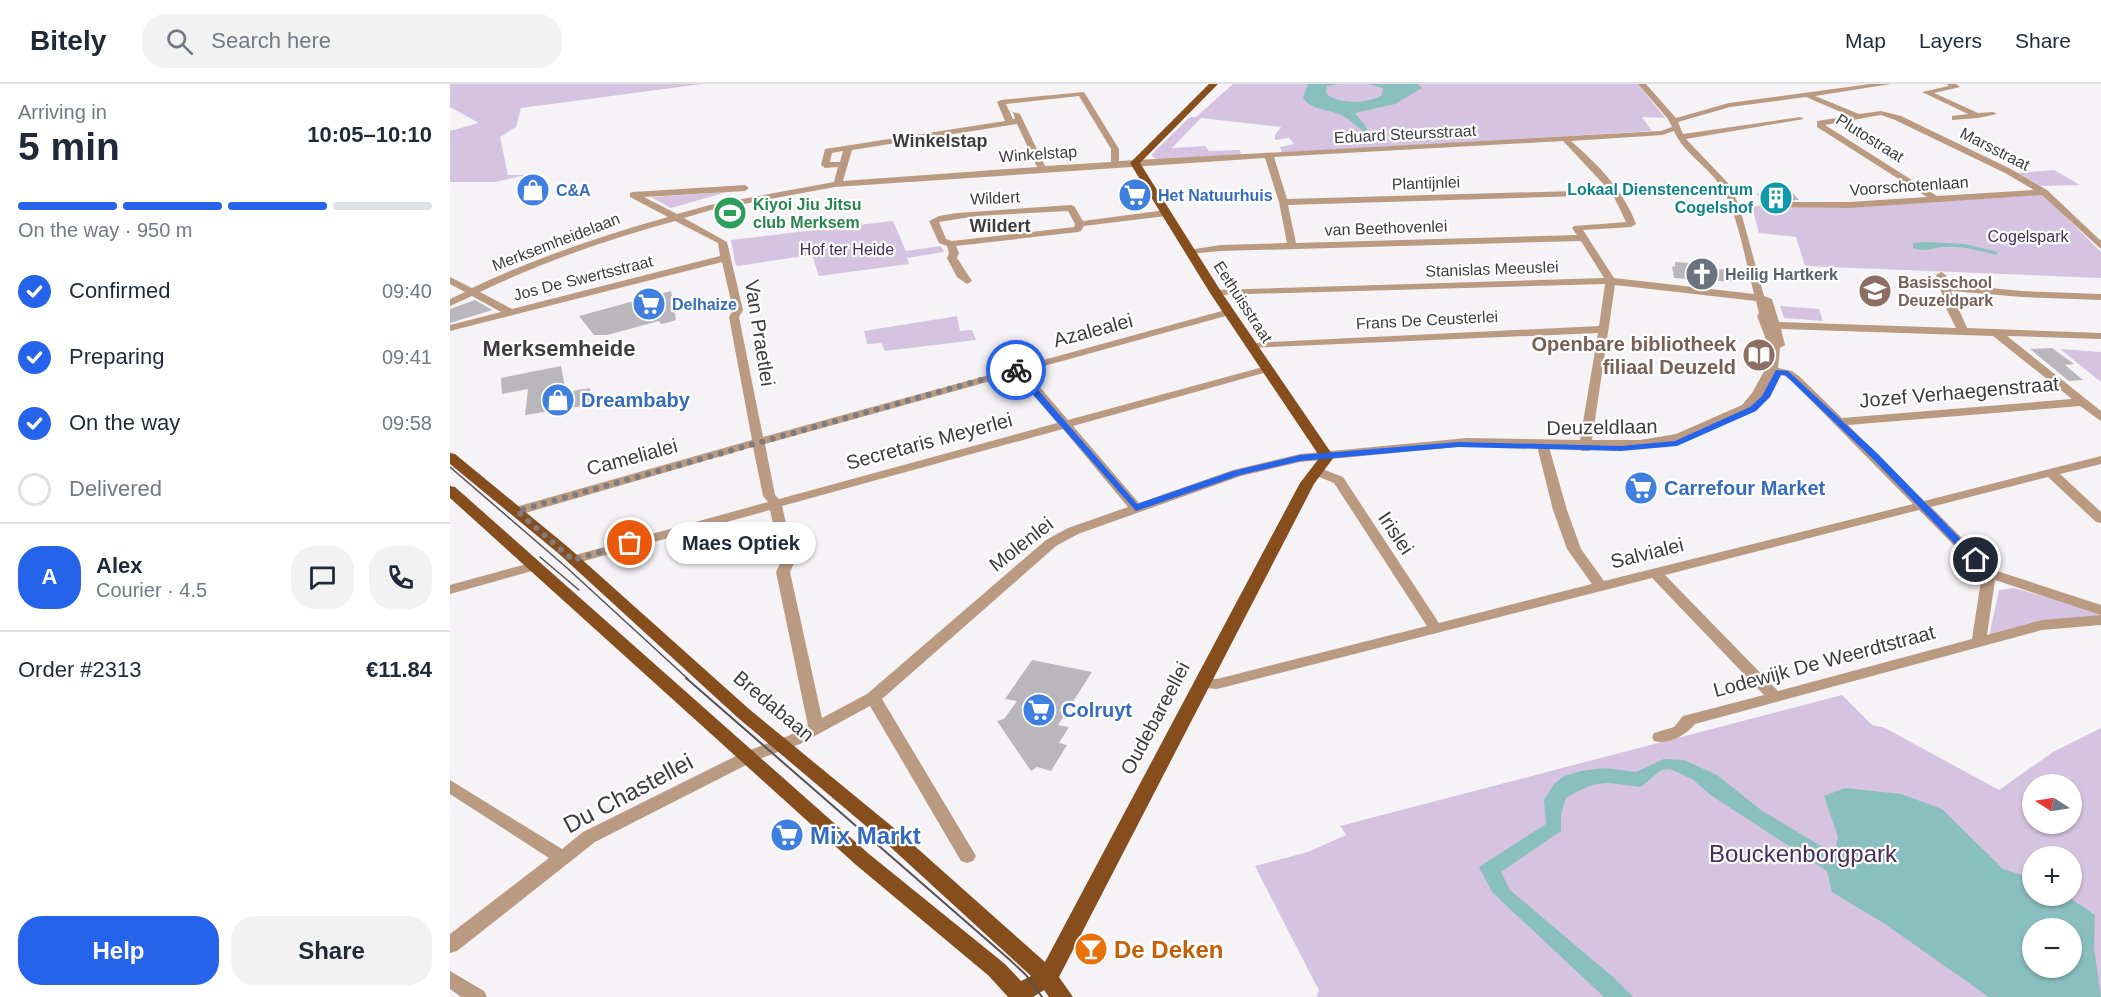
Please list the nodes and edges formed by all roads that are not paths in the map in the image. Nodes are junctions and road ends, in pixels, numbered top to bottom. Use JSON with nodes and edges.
{"nodes":[{"id":1,"x":1214,"y":84,"type":"edge"},
{"id":2,"x":1642,"y":84,"type":"edge"},
{"id":3,"x":1887,"y":84,"type":"edge"},
{"id":4,"x":1951,"y":84,"type":"edge"},
{"id":5,"x":1807,"y":95,"type":"junction"},
{"id":6,"x":1668,"y":113,"type":"junction"},
{"id":7,"x":1993,"y":114,"type":"dead end"},
{"id":8,"x":1688,"y":115,"type":"junction"},
{"id":9,"x":1978,"y":116,"type":"junction"},
{"id":10,"x":1852,"y":117,"type":"junction"},
{"id":11,"x":1955,"y":118,"type":"dead end"},
{"id":12,"x":1800,"y":120,"type":"dead end"},
{"id":13,"x":1014,"y":121,"type":"junction"},
{"id":14,"x":1820,"y":123,"type":"joint"},
{"id":15,"x":1675,"y":124,"type":"junction"},
{"id":16,"x":1662,"y":133,"type":"junction"},
{"id":17,"x":1682,"y":137,"type":"junction"},
{"id":18,"x":1565,"y":140,"type":"junction"},
{"id":19,"x":848,"y":148,"type":"junction"},
{"id":20,"x":1269,"y":156,"type":"junction"},
{"id":21,"x":1135,"y":163,"type":"junction"},
{"id":22,"x":844,"y":164,"type":"junction"},
{"id":23,"x":1115,"y":164,"type":"junction"},
{"id":24,"x":1042,"y":168,"type":"junction"},
{"id":25,"x":837,"y":183,"type":"junction"},
{"id":26,"x":766,"y":186,"type":"dead end"},
{"id":27,"x":1614,"y":192,"type":"junction"},
{"id":28,"x":2044,"y":192,"type":"junction"},
{"id":29,"x":1936,"y":200,"type":"junction"},
{"id":30,"x":1283,"y":202,"type":"junction"},
{"id":31,"x":1776,"y":205,"type":"dead end"},
{"id":32,"x":1166,"y":213,"type":"junction"},
{"id":33,"x":672,"y":215,"type":"junction"},
{"id":34,"x":1080,"y":224,"type":"junction"},
{"id":35,"x":1582,"y":238,"type":"junction"},
{"id":36,"x":951,"y":244,"type":"junction"},
{"id":37,"x":1292,"y":246,"type":"junction"},
{"id":38,"x":2101,"y":246,"type":"edge"},
{"id":39,"x":1191,"y":252,"type":"junction"},
{"id":40,"x":724,"y":258,"type":"junction"},
{"id":41,"x":1941,"y":275,"type":"dead end"},
{"id":42,"x":450,"y":280,"type":"edge"},
{"id":43,"x":967,"y":281,"type":"dead end"},
{"id":44,"x":1611,"y":281,"type":"junction"},
{"id":45,"x":1945,"y":287,"type":"junction"},
{"id":46,"x":466,"y":290,"type":"junction"},
{"id":47,"x":1216,"y":293,"type":"junction"},
{"id":48,"x":450,"y":294,"type":"edge"},
{"id":49,"x":2101,"y":297,"type":"edge"},
{"id":50,"x":1764,"y":299,"type":"junction"},
{"id":51,"x":450,"y":303,"type":"edge"},
{"id":52,"x":1230,"y":312,"type":"junction"},
{"id":53,"x":511,"y":313,"type":"junction"},
{"id":54,"x":1770,"y":325,"type":"junction"},
{"id":55,"x":450,"y":328,"type":"edge"},
{"id":56,"x":1604,"y":329,"type":"junction"},
{"id":57,"x":1963,"y":332,"type":"junction"},
{"id":58,"x":1995,"y":332,"type":"junction"},
{"id":59,"x":2101,"y":336,"type":"edge"},
{"id":60,"x":1252,"y":346,"type":"junction"},
{"id":61,"x":1018,"y":369,"type":"junction"},
{"id":62,"x":1267,"y":369,"type":"junction"},
{"id":63,"x":1775,"y":371,"type":"junction"},
{"id":64,"x":2082,"y":402,"type":"junction"},
{"id":65,"x":2101,"y":417,"type":"edge"},
{"id":66,"x":1839,"y":422,"type":"junction"},
{"id":67,"x":1064,"y":425,"type":"junction"},
{"id":68,"x":759,"y":442,"type":"junction"},
{"id":69,"x":1543,"y":445,"type":"junction"},
{"id":70,"x":1584,"y":446,"type":"junction"},
{"id":71,"x":450,"y":457,"type":"edge"},
{"id":72,"x":1327,"y":457,"type":"junction"},
{"id":73,"x":2101,"y":460,"type":"edge"},
{"id":74,"x":1316,"y":471,"type":"junction"},
{"id":75,"x":2051,"y":473,"type":"junction"},
{"id":76,"x":450,"y":490,"type":"edge"},
{"id":77,"x":775,"y":503,"type":"junction"},
{"id":78,"x":1921,"y":505,"type":"junction"},
{"id":79,"x":1136,"y":508,"type":"junction"},
{"id":80,"x":517,"y":511,"type":"junction"},
{"id":81,"x":2101,"y":519,"type":"edge"},
{"id":82,"x":573,"y":560,"type":"junction"},
{"id":83,"x":534,"y":566,"type":"junction"},
{"id":84,"x":1655,"y":573,"type":"junction"},
{"id":85,"x":1989,"y":573,"type":"junction"},
{"id":86,"x":1600,"y":586,"type":"junction"},
{"id":87,"x":450,"y":590,"type":"edge"},
{"id":88,"x":2101,"y":610,"type":"edge"},
{"id":89,"x":2101,"y":620,"type":"edge"},
{"id":90,"x":1437,"y":628,"type":"junction"},
{"id":91,"x":1979,"y":641,"type":"junction"},
{"id":92,"x":1202,"y":683,"type":"junction"},
{"id":93,"x":1774,"y":696,"type":"junction"},
{"id":94,"x":873,"y":698,"type":"junction"},
{"id":95,"x":816,"y":727,"type":"junction"},
{"id":96,"x":1660,"y":736,"type":"dead end"},
{"id":97,"x":782,"y":746,"type":"junction"},
{"id":98,"x":748,"y":757,"type":"junction"},
{"id":99,"x":450,"y":786,"type":"edge"},
{"id":100,"x":967,"y":856,"type":"dead end"},
{"id":101,"x":561,"y":857,"type":"junction"},
{"id":102,"x":450,"y":945,"type":"edge"},
{"id":103,"x":1047,"y":978,"type":"junction"},
{"id":104,"x":450,"y":979,"type":"edge"},
{"id":105,"x":1020,"y":995,"type":"edge"},
{"id":106,"x":477,"y":997,"type":"edge"},
{"id":107,"x":1062,"y":997,"type":"edge"}],
"edges":[{"from":1,"to":21,"type":"main road"},
{"from":2,"to":6,"type":"street","name":"Deuzeldlaan"},
{"from":3,"to":5,"type":"street"},
{"from":4,"to":9,"type":"street"},
{"from":5,"to":8,"type":"street"},
{"from":5,"to":10,"type":"street"},
{"from":6,"to":8,"type":"street"},
{"from":6,"to":15,"type":"street","name":"Deuzeldlaan"},
{"from":7,"to":9,"type":"street"},
{"from":8,"to":15,"type":"street","name":"Eduard Steursstraat"},
{"from":9,"to":11,"type":"street"},
{"from":10,"to":14,"type":"street","name":"Marsstraat"},
{"from":10,"to":28,"type":"street","name":"Marsstraat"},
{"from":12,"to":17,"type":"street"},
{"from":13,"to":19,"type":"street"},
{"from":13,"to":23,"type":"street"},
{"from":13,"to":24,"type":"street"},
{"from":14,"to":29,"type":"street","name":"Plutostraat"},
{"from":15,"to":16,"type":"street","name":"Eduard Steursstraat"},
{"from":15,"to":17,"type":"street","name":"Deuzeldlaan"},
{"from":16,"to":17,"type":"street"},
{"from":16,"to":18,"type":"street","name":"Eduard Steursstraat"},
{"from":17,"to":50,"type":"street","name":"Deuzeldlaan"},
{"from":18,"to":20,"type":"street","name":"Eduard Steursstraat"},
{"from":18,"to":27,"type":"street"},
{"from":19,"to":22,"type":"street"},
{"from":19,"to":22,"type":"street"},
{"from":20,"to":21,"type":"street","name":"Eduard Steursstraat"},
{"from":20,"to":30,"type":"street"},
{"from":21,"to":23,"type":"street","name":"Winkelstap"},
{"from":21,"to":32,"type":"main road","name":"Eethuisstraat"},
{"from":22,"to":25,"type":"street"},
{"from":23,"to":24,"type":"street","name":"Winkelstap"},
{"from":24,"to":25,"type":"street","name":"Winkelstap"},
{"from":25,"to":26,"type":"street","name":"Winkelstap"},
{"from":25,"to":33,"type":"street","name":"Winkelstap"},
{"from":27,"to":30,"type":"street","name":"Plantijnlei"},
{"from":27,"to":35,"type":"street"},
{"from":28,"to":29,"type":"street","name":"Voorschotenlaan"},
{"from":28,"to":38,"type":"street","name":"Marsstraat"},
{"from":29,"to":31,"type":"street","name":"Voorschotenlaan"},
{"from":30,"to":37,"type":"street"},
{"from":32,"to":34,"type":"street"},
{"from":32,"to":39,"type":"main road","name":"Eethuisstraat"},
{"from":33,"to":33,"type":"street","name":"Van Praetlei"},
{"from":33,"to":40,"type":"street","name":"Van Praetlei"},
{"from":33,"to":46,"type":"street","name":"Merksemheidelaan"},
{"from":34,"to":36,"type":"street"},
{"from":34,"to":36,"type":"street","name":"Wildert"},
{"from":35,"to":37,"type":"street","name":"van Beethovenlei"},
{"from":35,"to":44,"type":"street"},
{"from":36,"to":43,"type":"street","name":"Wildert"},
{"from":37,"to":39,"type":"street","name":"van Beethovenlei"},
{"from":39,"to":47,"type":"main road","name":"Eethuisstraat"},
{"from":40,"to":53,"type":"street","name":"Jos De Swertsstraat"},
{"from":40,"to":68,"type":"street","name":"Van Praetlei"},
{"from":41,"to":45,"type":"street"},
{"from":42,"to":46,"type":"street"},
{"from":44,"to":47,"type":"street","name":"Stanislas Meeuslei"},
{"from":44,"to":50,"type":"street","name":"Stanislas Meeuslei"},
{"from":44,"to":56,"type":"street"},
{"from":45,"to":49,"type":"street"},
{"from":45,"to":57,"type":"street"},
{"from":46,"to":48,"type":"street","name":"Merksemheidelaan"},
{"from":46,"to":51,"type":"street","name":"Merksemheidelaan"},
{"from":46,"to":53,"type":"street"},
{"from":47,"to":52,"type":"main road","name":"Eethuisstraat"},
{"from":50,"to":54,"type":"street","name":"Deuzeldlaan"},
{"from":52,"to":60,"type":"main road","name":"Eethuisstraat"},
{"from":52,"to":61,"type":"street","name":"Azalealei"},
{"from":53,"to":55,"type":"street","name":"Jos De Swertsstraat"},
{"from":54,"to":57,"type":"street"},
{"from":54,"to":63,"type":"street","name":"Deuzeldlaan"},
{"from":56,"to":60,"type":"street","name":"Frans De Ceusterlei"},
{"from":56,"to":70,"type":"street"},
{"from":57,"to":58,"type":"street"},
{"from":58,"to":59,"type":"street"},
{"from":58,"to":64,"type":"street"},
{"from":60,"to":62,"type":"main road","name":"Eethuisstraat"},
{"from":61,"to":67,"type":"street"},
{"from":61,"to":68,"type":"street","name":"Azalealei"},
{"from":62,"to":67,"type":"street","name":"Secretaris Meyerlei"},
{"from":62,"to":72,"type":"main road","name":"Eethuisstraat"},
{"from":63,"to":66,"type":"street"},
{"from":63,"to":70,"type":"street","name":"Deuzeldlaan"},
{"from":64,"to":65,"type":"street"},
{"from":64,"to":66,"type":"street","name":"Jozef Verhaegenstraat"},
{"from":66,"to":78,"type":"street"},
{"from":67,"to":77,"type":"street","name":"Secretaris Meyerlei"},
{"from":67,"to":79,"type":"street"},
{"from":68,"to":77,"type":"street","name":"Van Praetlei"},
{"from":68,"to":80,"type":"street","name":"Camelialei"},
{"from":69,"to":70,"type":"street","name":"Deuzeldlaan"},
{"from":69,"to":72,"type":"street","name":"Deuzeldlaan"},
{"from":69,"to":86,"type":"street"},
{"from":71,"to":80,"type":"main road","name":"Bredabaan"},
{"from":72,"to":74,"type":"main road","name":"Oudebareellei"},
{"from":72,"to":79,"type":"street","name":"Molenlei"},
{"from":73,"to":75,"type":"street","name":"Salvialei"},
{"from":74,"to":90,"type":"street","name":"Irislei"},
{"from":74,"to":92,"type":"main road","name":"Oudebareellei"},
{"from":75,"to":78,"type":"street","name":"Salvialei"},
{"from":75,"to":81,"type":"street"},
{"from":76,"to":83,"type":"main road"},
{"from":77,"to":82,"type":"street","name":"Secretaris Meyerlei"},
{"from":77,"to":95,"type":"street","name":"Van Praetlei"},
{"from":78,"to":84,"type":"street","name":"Salvialei"},
{"from":78,"to":85,"type":"street"},
{"from":79,"to":94,"type":"street","name":"Molenlei"},
{"from":80,"to":82,"type":"main road","name":"Bredabaan"},
{"from":82,"to":97,"type":"main road","name":"Bredabaan"},
{"from":83,"to":87,"type":"street"},
{"from":83,"to":98,"type":"main road"},
{"from":84,"to":86,"type":"street","name":"Salvialei"},
{"from":84,"to":93,"type":"street"},
{"from":85,"to":88,"type":"street"},
{"from":85,"to":91,"type":"street"},
{"from":86,"to":90,"type":"street","name":"Salvialei"},
{"from":89,"to":91,"type":"street","name":"Lodewijk De Weerdtstraat"},
{"from":90,"to":92,"type":"street","name":"Salvialei"},
{"from":91,"to":93,"type":"street","name":"Lodewijk De Weerdtstraat"},
{"from":92,"to":103,"type":"main road","name":"Oudebareellei"},
{"from":93,"to":96,"type":"street","name":"Lodewijk De Weerdtstraat"},
{"from":94,"to":95,"type":"street","name":"Molenlei"},
{"from":94,"to":100,"type":"street"},
{"from":95,"to":97,"type":"street","name":"Molenlei"},
{"from":97,"to":98,"type":"street","name":"Du Chastellei"},
{"from":97,"to":103,"type":"main road","name":"Bredabaan"},
{"from":98,"to":101,"type":"street","name":"Du Chastellei"},
{"from":98,"to":105,"type":"main road"},
{"from":99,"to":101,"type":"street"},
{"from":101,"to":102,"type":"street","name":"Du Chastellei"},
{"from":103,"to":105,"type":"main road"},
{"from":103,"to":107,"type":"main road","name":"Bredabaan"},
{"from":104,"to":106,"type":"street"}]}
